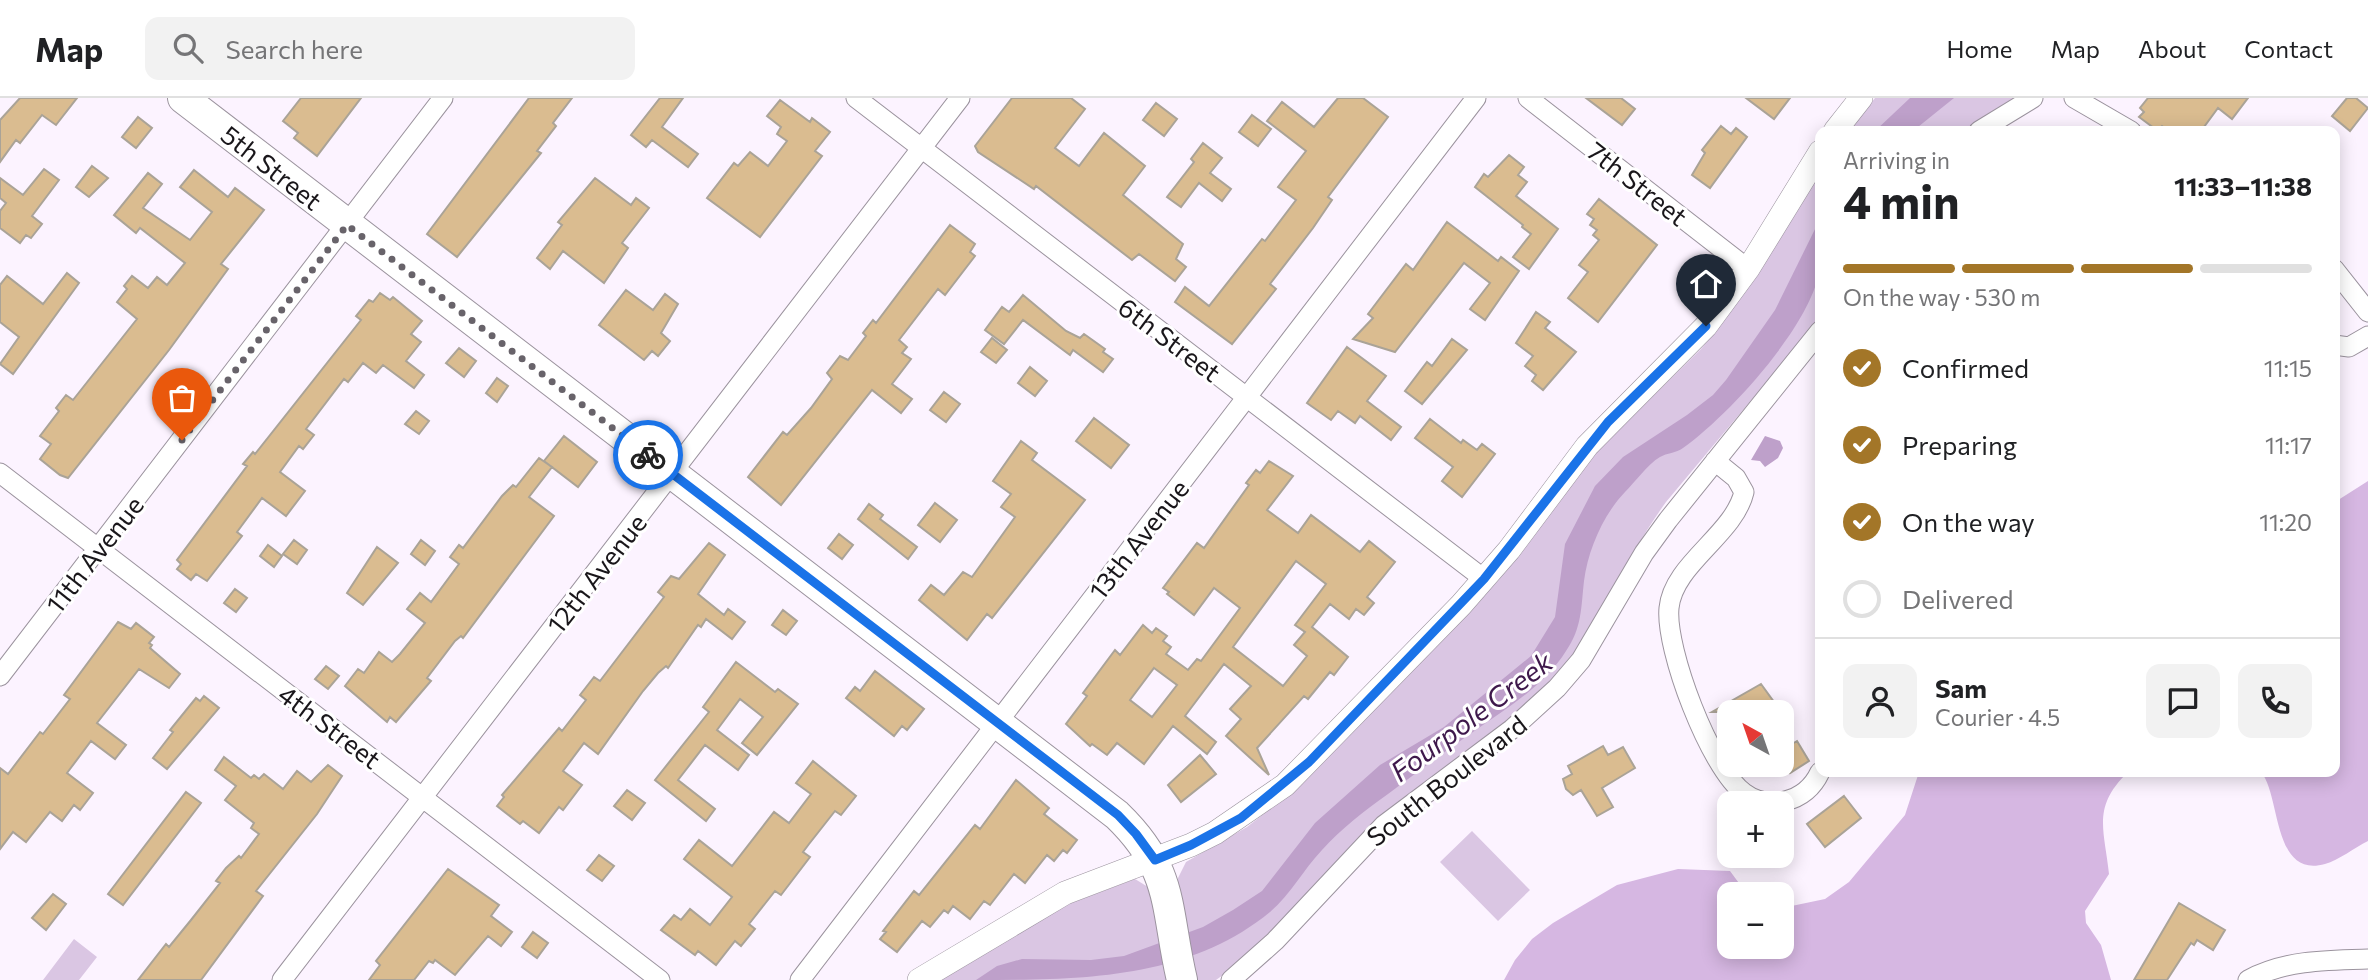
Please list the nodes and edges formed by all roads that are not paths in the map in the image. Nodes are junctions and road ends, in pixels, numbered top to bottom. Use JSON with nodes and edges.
{"nodes":[{"id":1,"x":183,"y":98,"type":"edge"},
{"id":2,"x":443,"y":98,"type":"edge"},
{"id":3,"x":856,"y":98,"type":"edge"},
{"id":4,"x":960,"y":98,"type":"edge"},
{"id":5,"x":1475,"y":98,"type":"edge"},
{"id":6,"x":1528,"y":98,"type":"edge"},
{"id":7,"x":1861,"y":98,"type":"edge"},
{"id":8,"x":2033,"y":98,"type":"edge"},
{"id":9,"x":2074,"y":98,"type":"edge"},
{"id":10,"x":1839,"y":126,"type":"edge"},
{"id":11,"x":1987,"y":126,"type":"edge"},
{"id":12,"x":2122,"y":126,"type":"edge"},
{"id":13,"x":921,"y":149,"type":"junction"},
{"id":14,"x":1815,"y":160,"type":"edge"},
{"id":15,"x":347,"y":225,"type":"junction"},
{"id":16,"x":1748,"y":269,"type":"junction"},
{"id":17,"x":2340,"y":277,"type":"edge"},
{"id":18,"x":2368,"y":312,"type":"edge"},
{"id":19,"x":2368,"y":336,"type":"edge"},
{"id":20,"x":1815,"y":337,"type":"edge"},
{"id":21,"x":2340,"y":345,"type":"edge"},
{"id":22,"x":1247,"y":398,"type":"junction"},
{"id":23,"x":1716,"y":461,"type":"junction"},
{"id":24,"x":0,"y":472,"type":"edge"},
{"id":25,"x":672,"y":473,"type":"junction"},
{"id":26,"x":99,"y":548,"type":"junction"},
{"id":27,"x":1484,"y":579,"type":"junction"},
{"id":28,"x":0,"y":676,"type":"edge"},
{"id":29,"x":996,"y":722,"type":"junction"},
{"id":30,"x":1816,"y":777,"type":"edge"},
{"id":31,"x":423,"y":797,"type":"junction"},
{"id":32,"x":1155,"y":860,"type":"junction"},
{"id":33,"x":2368,"y":959,"type":"edge"},
{"id":34,"x":1182,"y":979,"type":"edge"},
{"id":35,"x":282,"y":980,"type":"edge"},
{"id":36,"x":660,"y":980,"type":"edge"},
{"id":37,"x":800,"y":980,"type":"edge"},
{"id":38,"x":919,"y":980,"type":"edge"},
{"id":39,"x":1231,"y":980,"type":"edge"},
{"id":40,"x":2248,"y":980,"type":"edge"}],
"edges":[{"from":1,"to":15,"type":"main road","name":"5th Street"},
{"from":2,"to":15,"type":"street","name":"11th Avenue"},
{"from":3,"to":13,"type":"street","name":"6th Street"},
{"from":4,"to":13,"type":"street","name":"12th Avenue"},
{"from":5,"to":22,"type":"street","name":"13th Avenue"},
{"from":6,"to":16,"type":"street","name":"7th Street"},
{"from":7,"to":10,"type":"street"},
{"from":8,"to":11,"type":"street"},
{"from":9,"to":12,"type":"street"},
{"from":13,"to":22,"type":"street","name":"6th Street"},
{"from":13,"to":25,"type":"street","name":"12th Avenue"},
{"from":14,"to":16,"type":"street"},
{"from":15,"to":25,"type":"main road","name":"5th Street"},
{"from":15,"to":26,"type":"street","name":"11th Avenue"},
{"from":16,"to":27,"type":"street"},
{"from":17,"to":18,"type":"street"},
{"from":19,"to":21,"type":"street"},
{"from":20,"to":23,"type":"street","name":"South Boulevard"},
{"from":22,"to":27,"type":"street","name":"6th Street"},
{"from":22,"to":29,"type":"street","name":"13th Avenue"},
{"from":23,"to":30,"type":"street"},
{"from":23,"to":39,"type":"street","name":"South Boulevard"},
{"from":24,"to":26,"type":"street","name":"4th Street"},
{"from":25,"to":29,"type":"main road","name":"5th Street"},
{"from":25,"to":31,"type":"street","name":"12th Avenue"},
{"from":26,"to":28,"type":"street","name":"11th Avenue"},
{"from":26,"to":31,"type":"street","name":"4th Street"},
{"from":27,"to":32,"type":"street"},
{"from":29,"to":32,"type":"main road","name":"5th Street"},
{"from":29,"to":37,"type":"street","name":"13th Avenue"},
{"from":31,"to":35,"type":"street","name":"12th Avenue"},
{"from":31,"to":36,"type":"street","name":"4th Street"},
{"from":32,"to":34,"type":"main road","name":"5th Street"},
{"from":32,"to":38,"type":"street"},
{"from":33,"to":40,"type":"street"}]}
